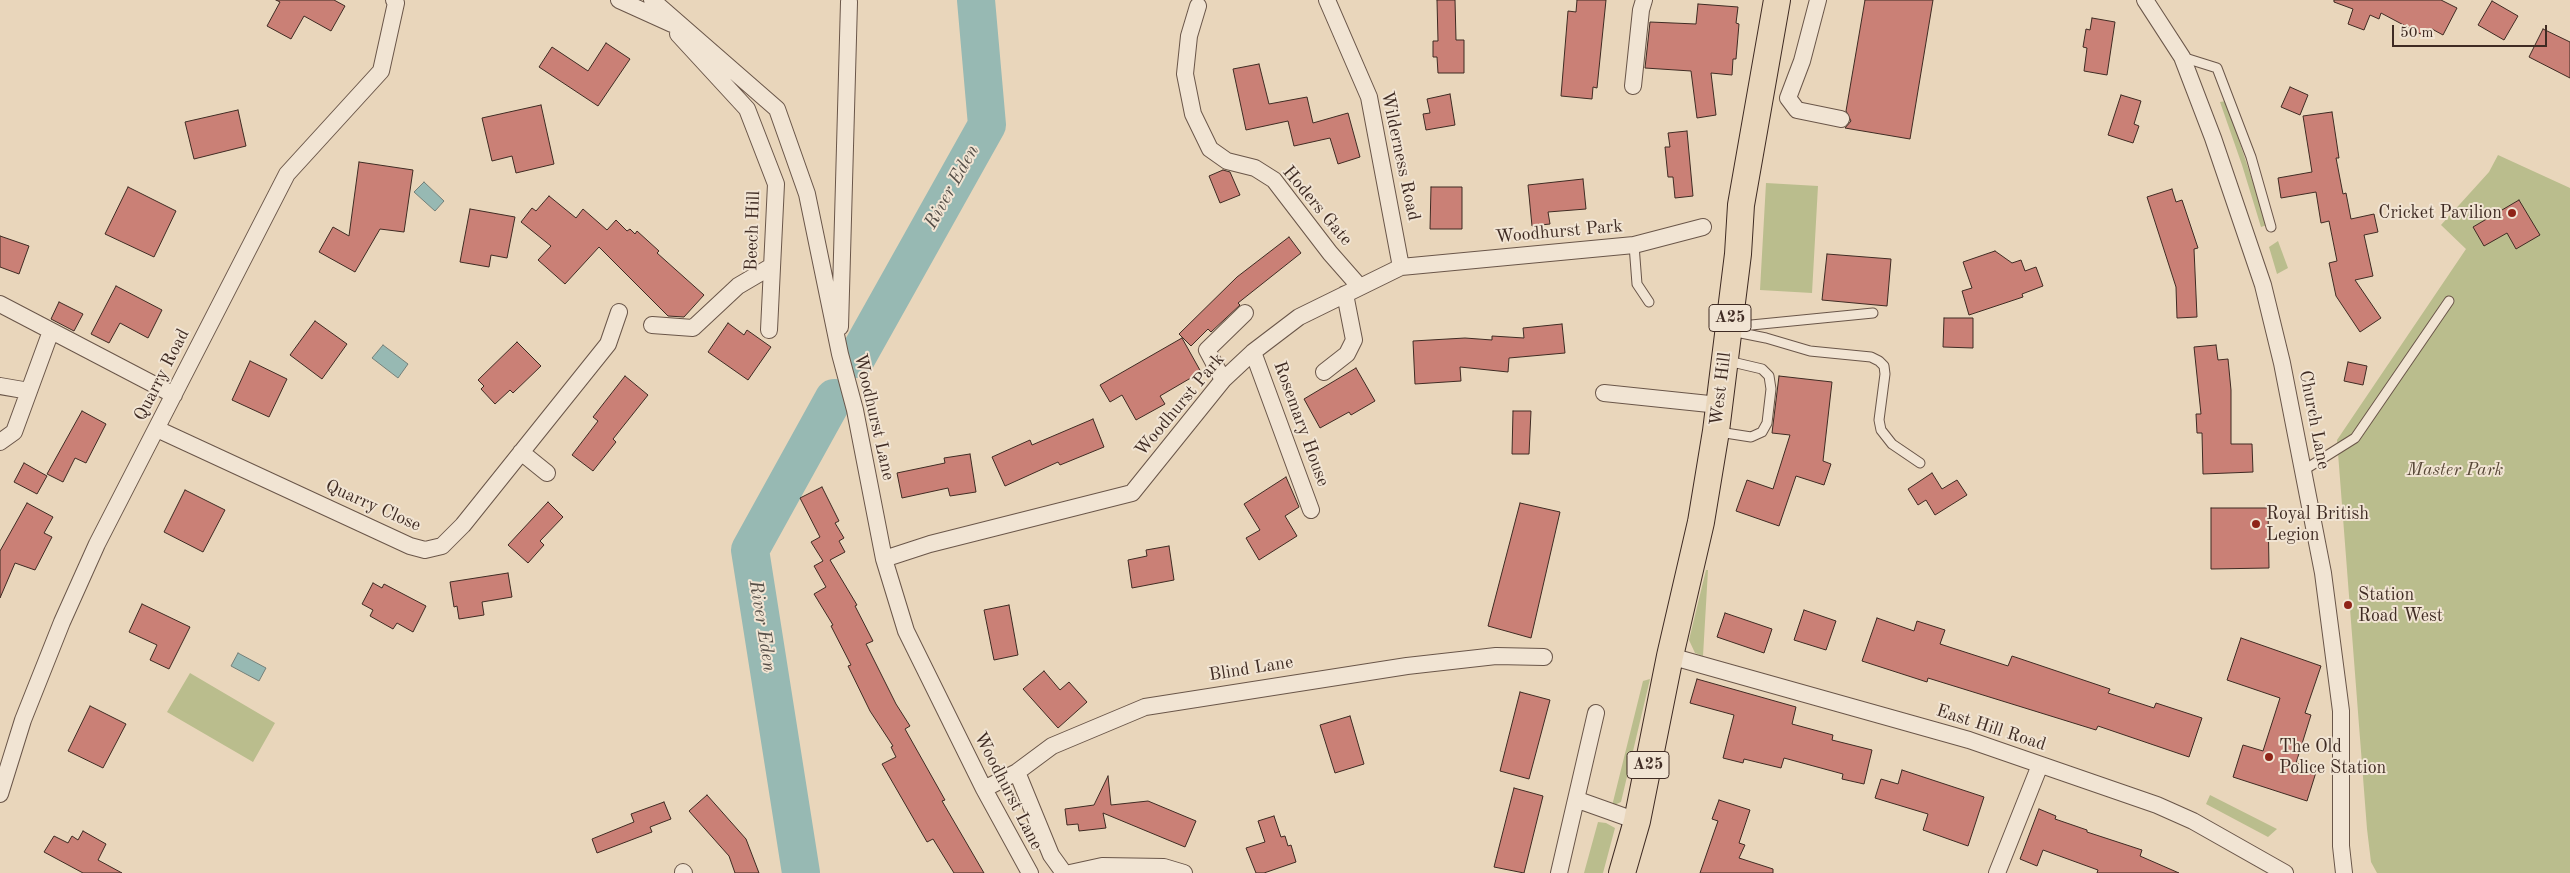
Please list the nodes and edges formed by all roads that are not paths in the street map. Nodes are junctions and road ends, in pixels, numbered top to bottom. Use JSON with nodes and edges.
{"nodes":[{"id":1,"x":394,"y":0,"type":"edge"},
{"id":2,"x":619,"y":0,"type":"edge"},
{"id":3,"x":652,"y":0,"type":"edge"},
{"id":4,"x":1327,"y":0,"type":"edge"},
{"id":5,"x":1644,"y":0,"type":"edge"},
{"id":6,"x":1777,"y":0,"type":"edge"},
{"id":7,"x":1818,"y":0,"type":"edge"},
{"id":8,"x":2145,"y":0,"type":"edge"},
{"id":9,"x":849,"y":2,"type":"dead end"},
{"id":10,"x":1198,"y":6,"type":"dead end"},
{"id":11,"x":665,"y":21,"type":"junction"},
{"id":12,"x":687,"y":31,"type":"junction"},
{"id":13,"x":2182,"y":57,"type":"junction"},
{"id":14,"x":1633,"y":86,"type":"dead end"},
{"id":15,"x":1841,"y":119,"type":"dead end"},
{"id":16,"x":1703,"y":227,"type":"dead end"},
{"id":17,"x":2271,"y":227,"type":"dead end"},
{"id":18,"x":1634,"y":244,"type":"junction"},
{"id":19,"x":772,"y":266,"type":"junction"},
{"id":20,"x":1401,"y":267,"type":"junction"},
{"id":21,"x":1360,"y":286,"type":"junction"},
{"id":22,"x":1345,"y":294,"type":"junction"},
{"id":23,"x":2449,"y":301,"type":"dead end"},
{"id":24,"x":1649,"y":302,"type":"dead end"},
{"id":25,"x":0,"y":304,"type":"edge"},
{"id":26,"x":618,"y":312,"type":"dead end"},
{"id":27,"x":1245,"y":312,"type":"dead end"},
{"id":28,"x":1873,"y":313,"type":"dead end"},
{"id":29,"x":652,"y":325,"type":"dead end"},
{"id":30,"x":1729,"y":329,"type":"junction"},
{"id":31,"x":769,"y":330,"type":"dead end"},
{"id":32,"x":51,"y":331,"type":"junction"},
{"id":33,"x":1253,"y":352,"type":"junction"},
{"id":34,"x":840,"y":354,"type":"junction"},
{"id":35,"x":1725,"y":361,"type":"junction"},
{"id":36,"x":1324,"y":372,"type":"dead end"},
{"id":37,"x":1223,"y":380,"type":"junction"},
{"id":38,"x":0,"y":386,"type":"edge"},
{"id":39,"x":30,"y":391,"type":"junction"},
{"id":40,"x":1604,"y":393,"type":"dead end"},
{"id":41,"x":174,"y":396,"type":"junction"},
{"id":42,"x":1720,"y":404,"type":"junction"},
{"id":43,"x":157,"y":429,"type":"junction"},
{"id":44,"x":1716,"y":431,"type":"junction"},
{"id":45,"x":0,"y":442,"type":"edge"},
{"id":46,"x":521,"y":452,"type":"junction"},
{"id":47,"x":1920,"y":463,"type":"dead end"},
{"id":48,"x":2304,"y":470,"type":"junction"},
{"id":49,"x":547,"y":473,"type":"dead end"},
{"id":50,"x":1311,"y":510,"type":"dead end"},
{"id":51,"x":884,"y":559,"type":"junction"},
{"id":52,"x":1670,"y":656,"type":"junction"},
{"id":53,"x":1544,"y":657,"type":"dead end"},
{"id":54,"x":1596,"y":713,"type":"dead end"},
{"id":55,"x":2040,"y":765,"type":"junction"},
{"id":56,"x":1017,"y":772,"type":"junction"},
{"id":57,"x":984,"y":789,"type":"junction"},
{"id":58,"x":0,"y":794,"type":"edge"},
{"id":59,"x":1578,"y":800,"type":"junction"},
{"id":60,"x":1637,"y":821,"type":"junction"},
{"id":61,"x":1030,"y":873,"type":"edge"},
{"id":62,"x":1064,"y":873,"type":"edge"},
{"id":63,"x":1070,"y":873,"type":"edge"},
{"id":64,"x":1184,"y":873,"type":"edge"},
{"id":65,"x":1559,"y":873,"type":"edge"},
{"id":66,"x":1622,"y":873,"type":"edge"},
{"id":67,"x":1997,"y":873,"type":"edge"},
{"id":68,"x":2285,"y":873,"type":"edge"},
{"id":69,"x":2344,"y":873,"type":"edge"}],
"edges":[{"from":1,"to":41,"type":"street","name":"Quarry Road"},
{"from":2,"to":11,"type":"street"},
{"from":3,"to":12,"type":"street","name":"Woodhurst Lane"},
{"from":4,"to":20,"type":"street","name":"Wilderness Road"},
{"from":5,"to":14,"type":"street"},
{"from":6,"to":30,"type":"main road","name":"West Hill","number":"A25"},
{"from":7,"to":15,"type":"street"},
{"from":8,"to":13,"type":"street","name":"Church Lane"},
{"from":9,"to":34,"type":"street"},
{"from":10,"to":21,"type":"street","name":"Hoders Gate"},
{"from":11,"to":12,"type":"street"},
{"from":11,"to":19,"type":"street","name":"Beech Hill"},
{"from":12,"to":34,"type":"street","name":"Woodhurst Lane"},
{"from":13,"to":17,"type":"lane"},
{"from":13,"to":48,"type":"street","name":"Church Lane"},
{"from":16,"to":18,"type":"street","name":"Woodhurst Park"},
{"from":18,"to":20,"type":"street","name":"Woodhurst Park"},
{"from":18,"to":24,"type":"lane"},
{"from":19,"to":29,"type":"street"},
{"from":19,"to":31,"type":"street","name":"Beech Hill"},
{"from":20,"to":21,"type":"street","name":"Woodhurst Park"},
{"from":21,"to":22,"type":"street","name":"Woodhurst Park"},
{"from":22,"to":33,"type":"street","name":"Woodhurst Park"},
{"from":22,"to":36,"type":"street"},
{"from":23,"to":48,"type":"lane"},
{"from":25,"to":32,"type":"street"},
{"from":26,"to":46,"type":"street","name":"Quarry Close"},
{"from":27,"to":37,"type":"street"},
{"from":28,"to":30,"type":"lane"},
{"from":30,"to":35,"type":"main road","name":"West Hill","number":"A25"},
{"from":30,"to":47,"type":"lane"},
{"from":32,"to":39,"type":"street"},
{"from":32,"to":41,"type":"street"},
{"from":33,"to":37,"type":"street","name":"Woodhurst Park"},
{"from":33,"to":50,"type":"street","name":"Rosemary House"},
{"from":34,"to":51,"type":"street","name":"Woodhurst Lane"},
{"from":35,"to":42,"type":"main road","name":"West Hill","number":"A25"},
{"from":35,"to":44,"type":"lane"},
{"from":37,"to":51,"type":"street","name":"Woodhurst Park"},
{"from":38,"to":39,"type":"street"},
{"from":39,"to":45,"type":"street"},
{"from":40,"to":42,"type":"street"},
{"from":41,"to":43,"type":"street","name":"Quarry Road"},
{"from":42,"to":44,"type":"main road","name":"West Hill","number":"A25"},
{"from":43,"to":46,"type":"street","name":"Quarry Close"},
{"from":43,"to":58,"type":"street","name":"Quarry Road"},
{"from":44,"to":52,"type":"main road","name":"West Hill","number":"A25"},
{"from":46,"to":49,"type":"street"},
{"from":48,"to":69,"type":"street","name":"Church Lane"},
{"from":51,"to":57,"type":"street","name":"Woodhurst Lane"},
{"from":52,"to":55,"type":"street","name":"East Hill Road"},
{"from":52,"to":60,"type":"main road","number":"A25"},
{"from":53,"to":56,"type":"street","name":"Blind Lane"},
{"from":54,"to":59,"type":"street"},
{"from":55,"to":67,"type":"street"},
{"from":55,"to":68,"type":"street","name":"East Hill Road"},
{"from":56,"to":57,"type":"street","name":"Blind Lane"},
{"from":56,"to":62,"type":"street"},
{"from":57,"to":61,"type":"street","name":"Woodhurst Lane"},
{"from":59,"to":60,"type":"street"},
{"from":59,"to":65,"type":"street"},
{"from":60,"to":66,"type":"main road","number":"A25"},
{"from":63,"to":64,"type":"street"}]}
